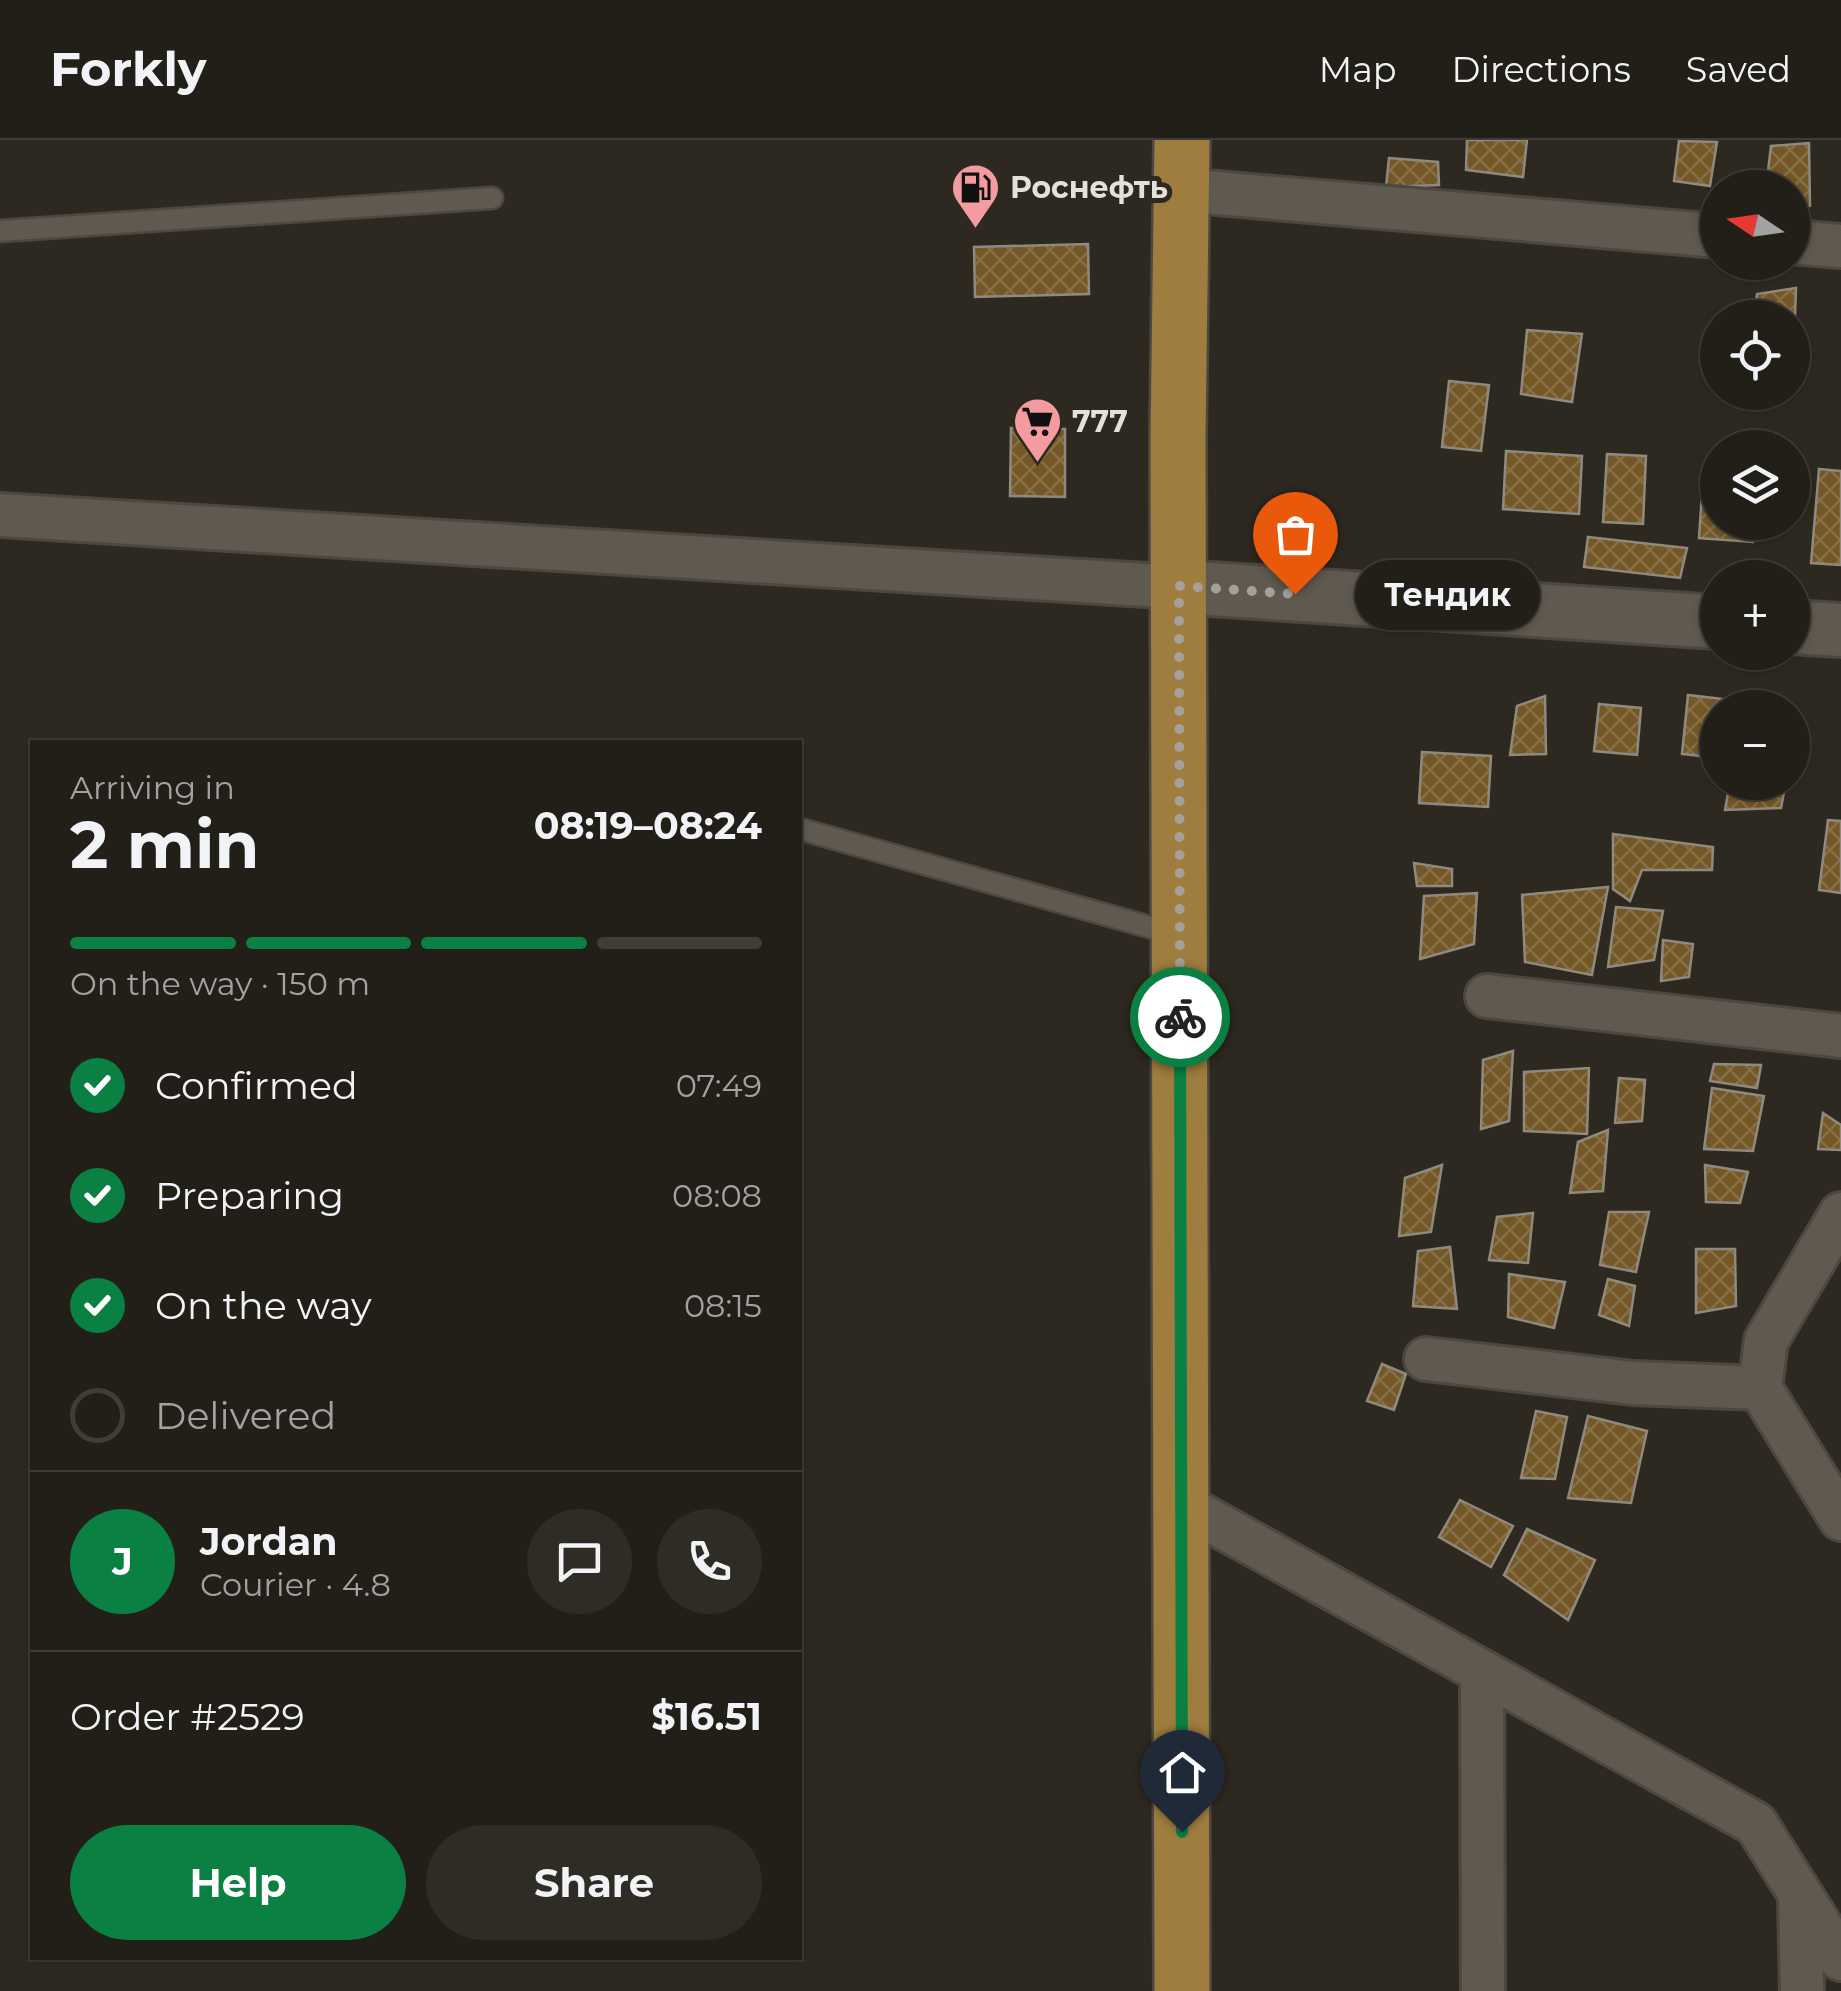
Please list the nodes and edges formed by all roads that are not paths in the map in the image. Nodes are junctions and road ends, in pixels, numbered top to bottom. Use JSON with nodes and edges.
{"nodes":[{"id":1,"x":1182,"y":165,"type":"edge"},
{"id":2,"x":492,"y":198,"type":"dead end"},
{"id":3,"x":0,"y":231,"type":"edge"},
{"id":4,"x":1700,"y":234,"type":"edge"},
{"id":5,"x":1810,"y":243,"type":"edge"},
{"id":6,"x":1841,"y":246,"type":"edge"},
{"id":7,"x":0,"y":515,"type":"edge"},
{"id":8,"x":1179,"y":586,"type":"junction"},
{"id":9,"x":1700,"y":621,"type":"edge"},
{"id":10,"x":1810,"y":628,"type":"edge"},
{"id":11,"x":1841,"y":630,"type":"edge"},
{"id":12,"x":802,"y":830,"type":"edge"},
{"id":13,"x":1180,"y":935,"type":"junction"},
{"id":14,"x":1487,"y":996,"type":"dead end"},
{"id":15,"x":1841,"y":1036,"type":"edge"},
{"id":16,"x":1841,"y":1214,"type":"edge"},
{"id":17,"x":1426,"y":1359,"type":"dead end"},
{"id":18,"x":1760,"y":1388,"type":"junction"},
{"id":19,"x":1181,"y":1504,"type":"junction"},
{"id":20,"x":1841,"y":1519,"type":"edge"},
{"id":21,"x":1482,"y":1674,"type":"junction"},
{"id":22,"x":1800,"y":1894,"type":"junction"},
{"id":23,"x":1841,"y":1959,"type":"edge"},
{"id":24,"x":1182,"y":1991,"type":"edge"},
{"id":25,"x":1483,"y":1991,"type":"edge"},
{"id":26,"x":1802,"y":1991,"type":"edge"}],
"edges":[{"from":1,"to":4,"type":"street"},
{"from":1,"to":8,"type":"highway"},
{"from":2,"to":3,"type":"lane"},
{"from":5,"to":6,"type":"street"},
{"from":7,"to":8,"type":"street"},
{"from":8,"to":9,"type":"street"},
{"from":8,"to":13,"type":"highway"},
{"from":10,"to":11,"type":"street"},
{"from":12,"to":13,"type":"lane"},
{"from":13,"to":19,"type":"highway"},
{"from":14,"to":15,"type":"street"},
{"from":16,"to":18,"type":"street"},
{"from":17,"to":18,"type":"street"},
{"from":18,"to":20,"type":"street"},
{"from":19,"to":21,"type":"street"},
{"from":19,"to":24,"type":"highway"},
{"from":21,"to":22,"type":"street"},
{"from":21,"to":25,"type":"street"},
{"from":22,"to":23,"type":"street"},
{"from":22,"to":26,"type":"street"}]}
